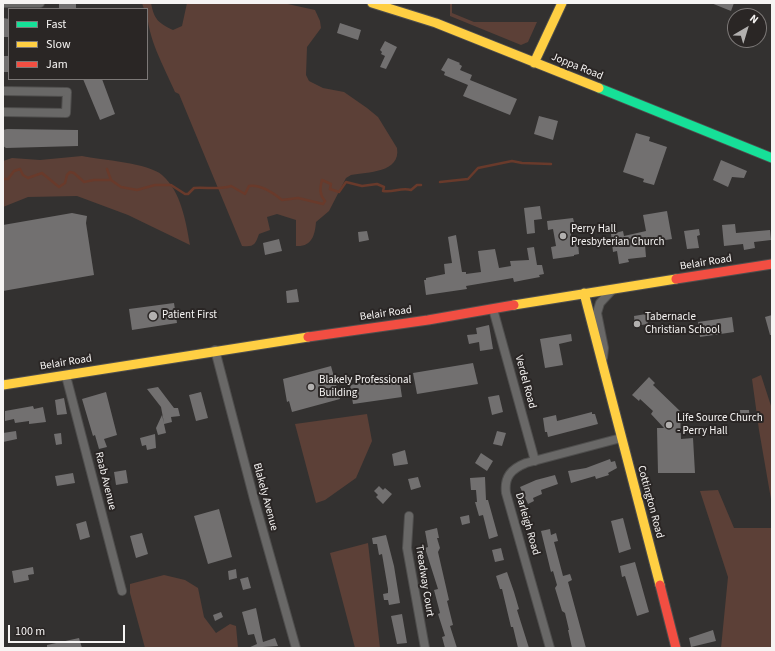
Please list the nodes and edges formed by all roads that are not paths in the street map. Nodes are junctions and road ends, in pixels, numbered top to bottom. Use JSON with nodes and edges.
{"nodes":[{"id":1,"x":3,"y":3,"type":"edge"},
{"id":2,"x":40,"y":3,"type":"edge"},
{"id":3,"x":375,"y":3,"type":"edge"},
{"id":4,"x":562,"y":3,"type":"edge"},
{"id":5,"x":534,"y":63,"type":"junction"},
{"id":6,"x":3,"y":91,"type":"edge"},
{"id":7,"x":3,"y":112,"type":"edge"},
{"id":8,"x":772,"y":158,"type":"edge"},
{"id":9,"x":772,"y":264,"type":"edge"},
{"id":10,"x":612,"y":289,"type":"junction"},
{"id":11,"x":584,"y":293,"type":"junction"},
{"id":12,"x":493,"y":309,"type":"junction"},
{"id":13,"x":215,"y":350,"type":"junction"},
{"id":14,"x":603,"y":361,"type":"junction"},
{"id":15,"x":66,"y":376,"type":"junction"},
{"id":16,"x":3,"y":385,"type":"edge"},
{"id":17,"x":621,"y":438,"type":"junction"},
{"id":18,"x":535,"y":461,"type":"junction"},
{"id":19,"x":409,"y":516,"type":"dead end"},
{"id":20,"x":122,"y":591,"type":"dead end"},
{"id":21,"x":296,"y":648,"type":"edge"},
{"id":22,"x":425,"y":648,"type":"edge"},
{"id":23,"x":550,"y":648,"type":"edge"},
{"id":24,"x":676,"y":648,"type":"edge"}],
"edges":[{"from":1,"to":2,"type":"street"},
{"from":3,"to":5,"type":"main road","name":"Joppa Road"},
{"from":4,"to":5,"type":"main road"},
{"from":5,"to":8,"type":"main road","name":"Joppa Road"},
{"from":6,"to":7,"type":"street"},
{"from":9,"to":10,"type":"main road","name":"Belair Road"},
{"from":10,"to":11,"type":"main road","name":"Belair Road"},
{"from":10,"to":14,"type":"street","name":"Cottington Road"},
{"from":11,"to":12,"type":"main road","name":"Belair Road"},
{"from":11,"to":14,"type":"main road","name":"Cottington Road"},
{"from":12,"to":13,"type":"main road","name":"Belair Road"},
{"from":12,"to":18,"type":"street","name":"Verdel Road"},
{"from":13,"to":15,"type":"main road","name":"Belair Road"},
{"from":13,"to":21,"type":"street","name":"Blakely Avenue"},
{"from":14,"to":17,"type":"main road","name":"Cottington Road"},
{"from":15,"to":16,"type":"main road","name":"Belair Road"},
{"from":15,"to":20,"type":"street","name":"Raab Avenue"},
{"from":17,"to":18,"type":"street","name":"Darleigh Road"},
{"from":17,"to":24,"type":"main road","name":"Cottington Road"},
{"from":18,"to":23,"type":"street","name":"Darleigh Road"},
{"from":19,"to":22,"type":"street","name":"Treadway Court"}]}
